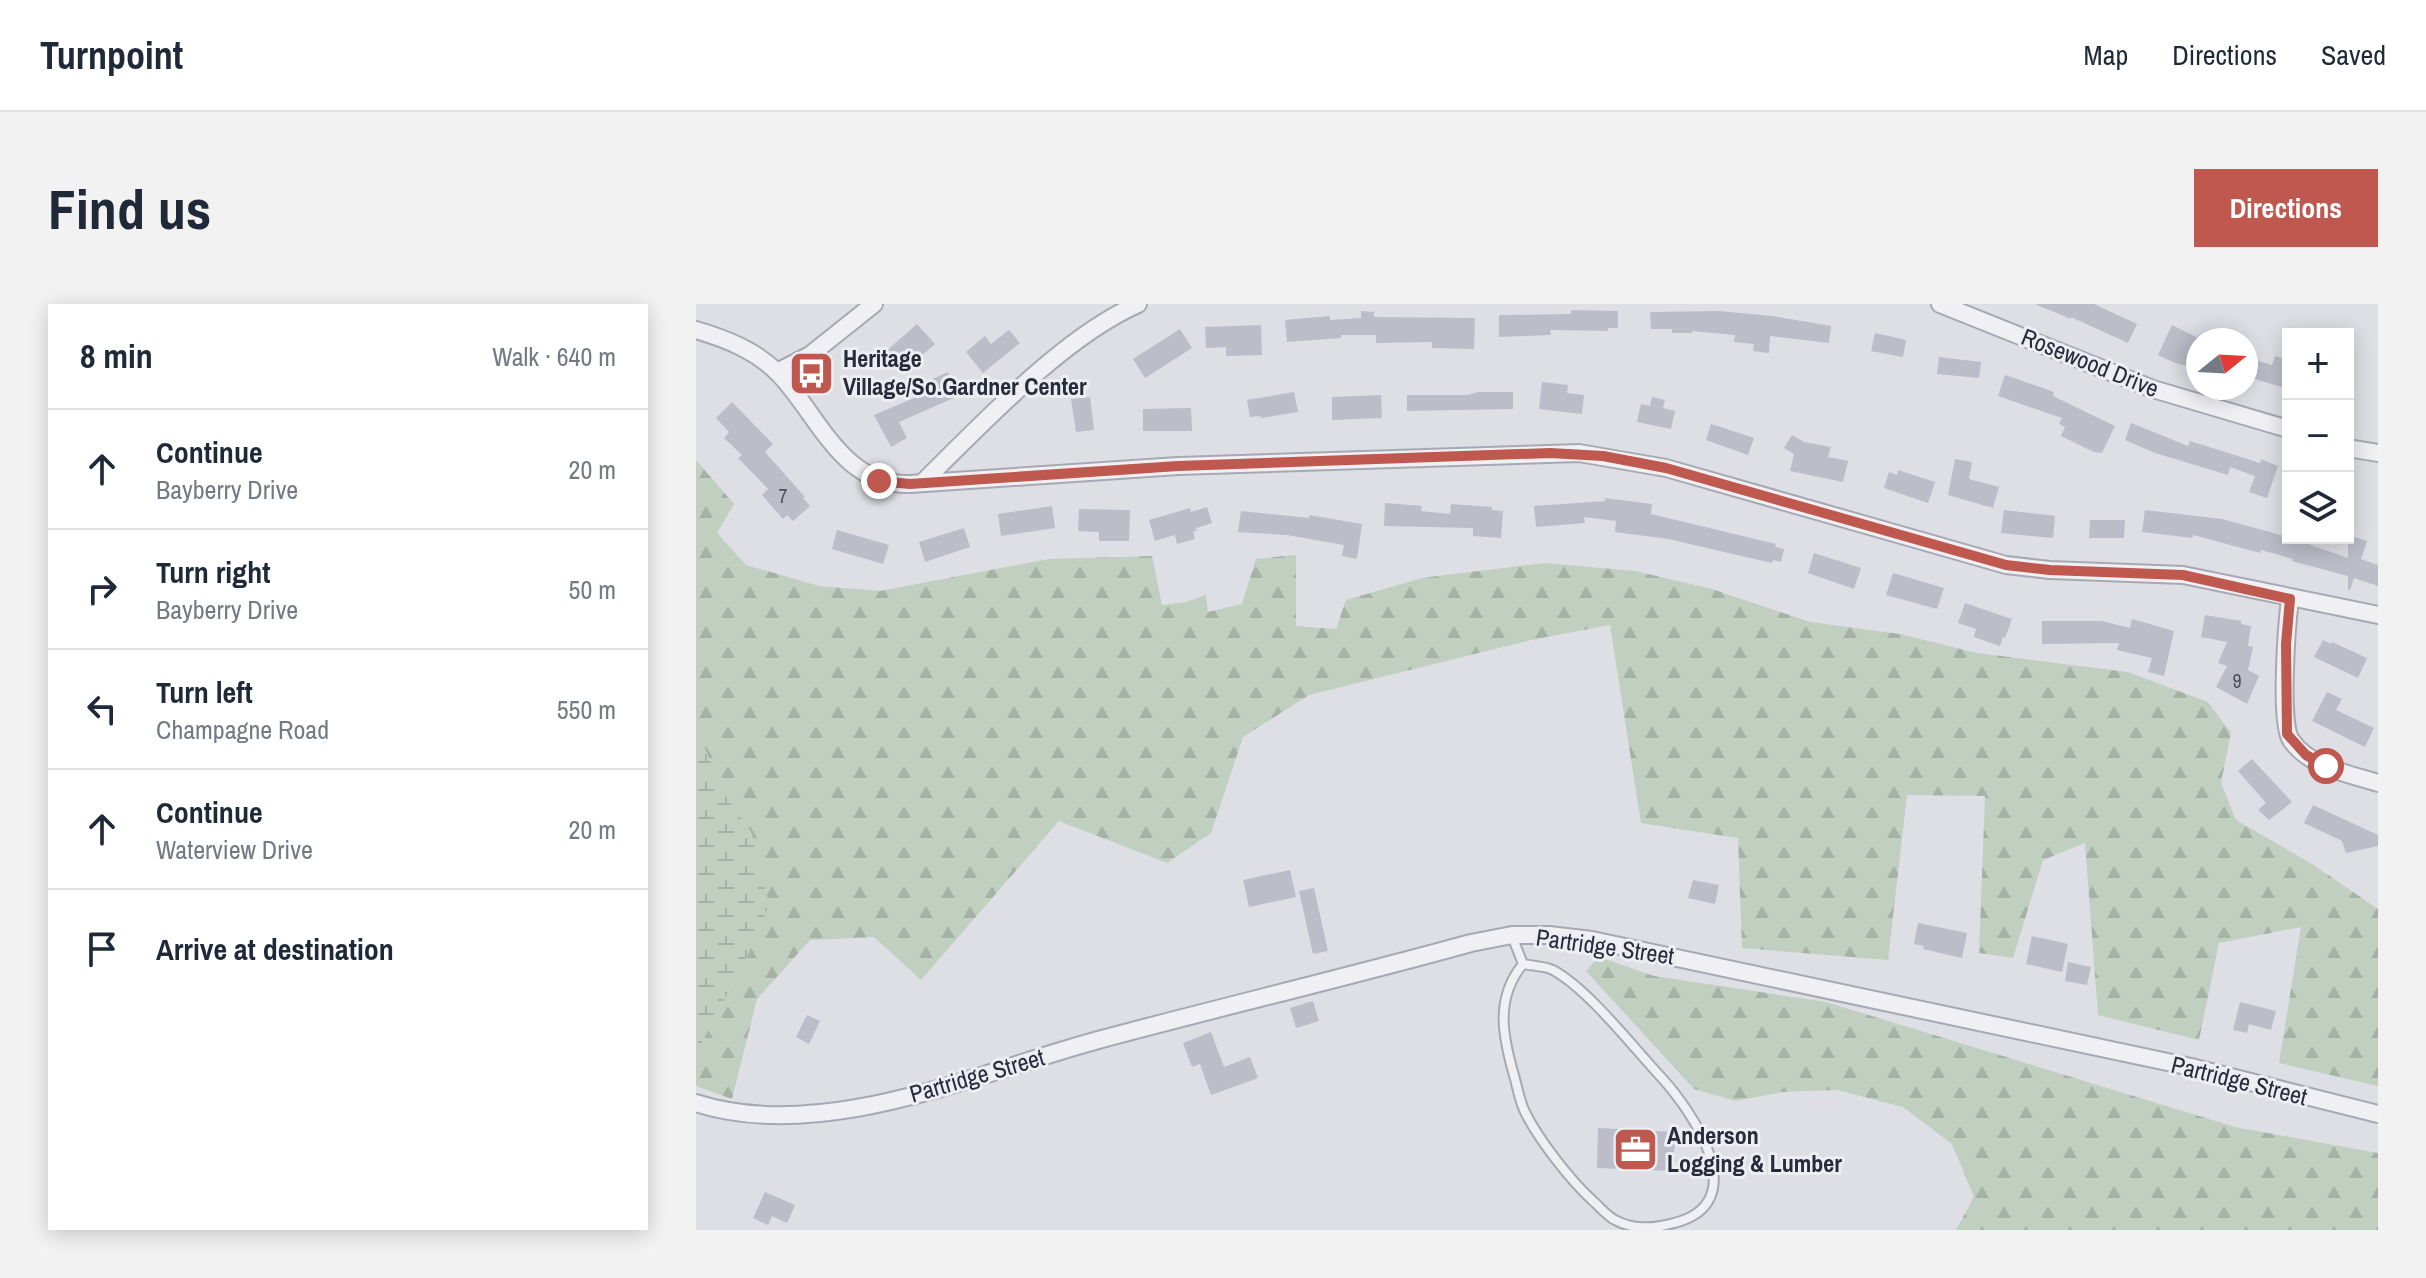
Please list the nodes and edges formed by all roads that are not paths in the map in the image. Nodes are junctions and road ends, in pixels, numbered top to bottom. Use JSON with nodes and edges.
{"nodes":[{"id":1,"x":874,"y":304,"type":"edge"},
{"id":2,"x":1138,"y":304,"type":"edge"},
{"id":3,"x":1940,"y":304,"type":"edge"},
{"id":4,"x":696,"y":330,"type":"edge"},
{"id":5,"x":777,"y":372,"type":"junction"},
{"id":6,"x":2282,"y":427,"type":"edge"},
{"id":7,"x":2354,"y":449,"type":"edge"},
{"id":8,"x":2378,"y":453,"type":"edge"},
{"id":9,"x":922,"y":483,"type":"junction"},
{"id":10,"x":2290,"y":599,"type":"junction"},
{"id":11,"x":2378,"y":615,"type":"edge"},
{"id":12,"x":2378,"y":783,"type":"edge"},
{"id":13,"x":1512,"y":935,"type":"junction"},
{"id":14,"x":1523,"y":964,"type":"junction"},
{"id":15,"x":696,"y":1103,"type":"edge"},
{"id":16,"x":2378,"y":1114,"type":"edge"}],
"edges":[{"from":1,"to":5,"type":"street"},
{"from":2,"to":9,"type":"street"},
{"from":3,"to":6,"type":"street","name":"Rosewood Drive"},
{"from":4,"to":5,"type":"street"},
{"from":5,"to":9,"type":"street"},
{"from":7,"to":8,"type":"street"},
{"from":9,"to":10,"type":"street"},
{"from":10,"to":11,"type":"street"},
{"from":10,"to":12,"type":"street"},
{"from":13,"to":14,"type":"lane"},
{"from":13,"to":15,"type":"street","name":"Partridge Street"},
{"from":13,"to":16,"type":"street","name":"Partridge Street"},
{"from":14,"to":14,"type":"lane"}]}
